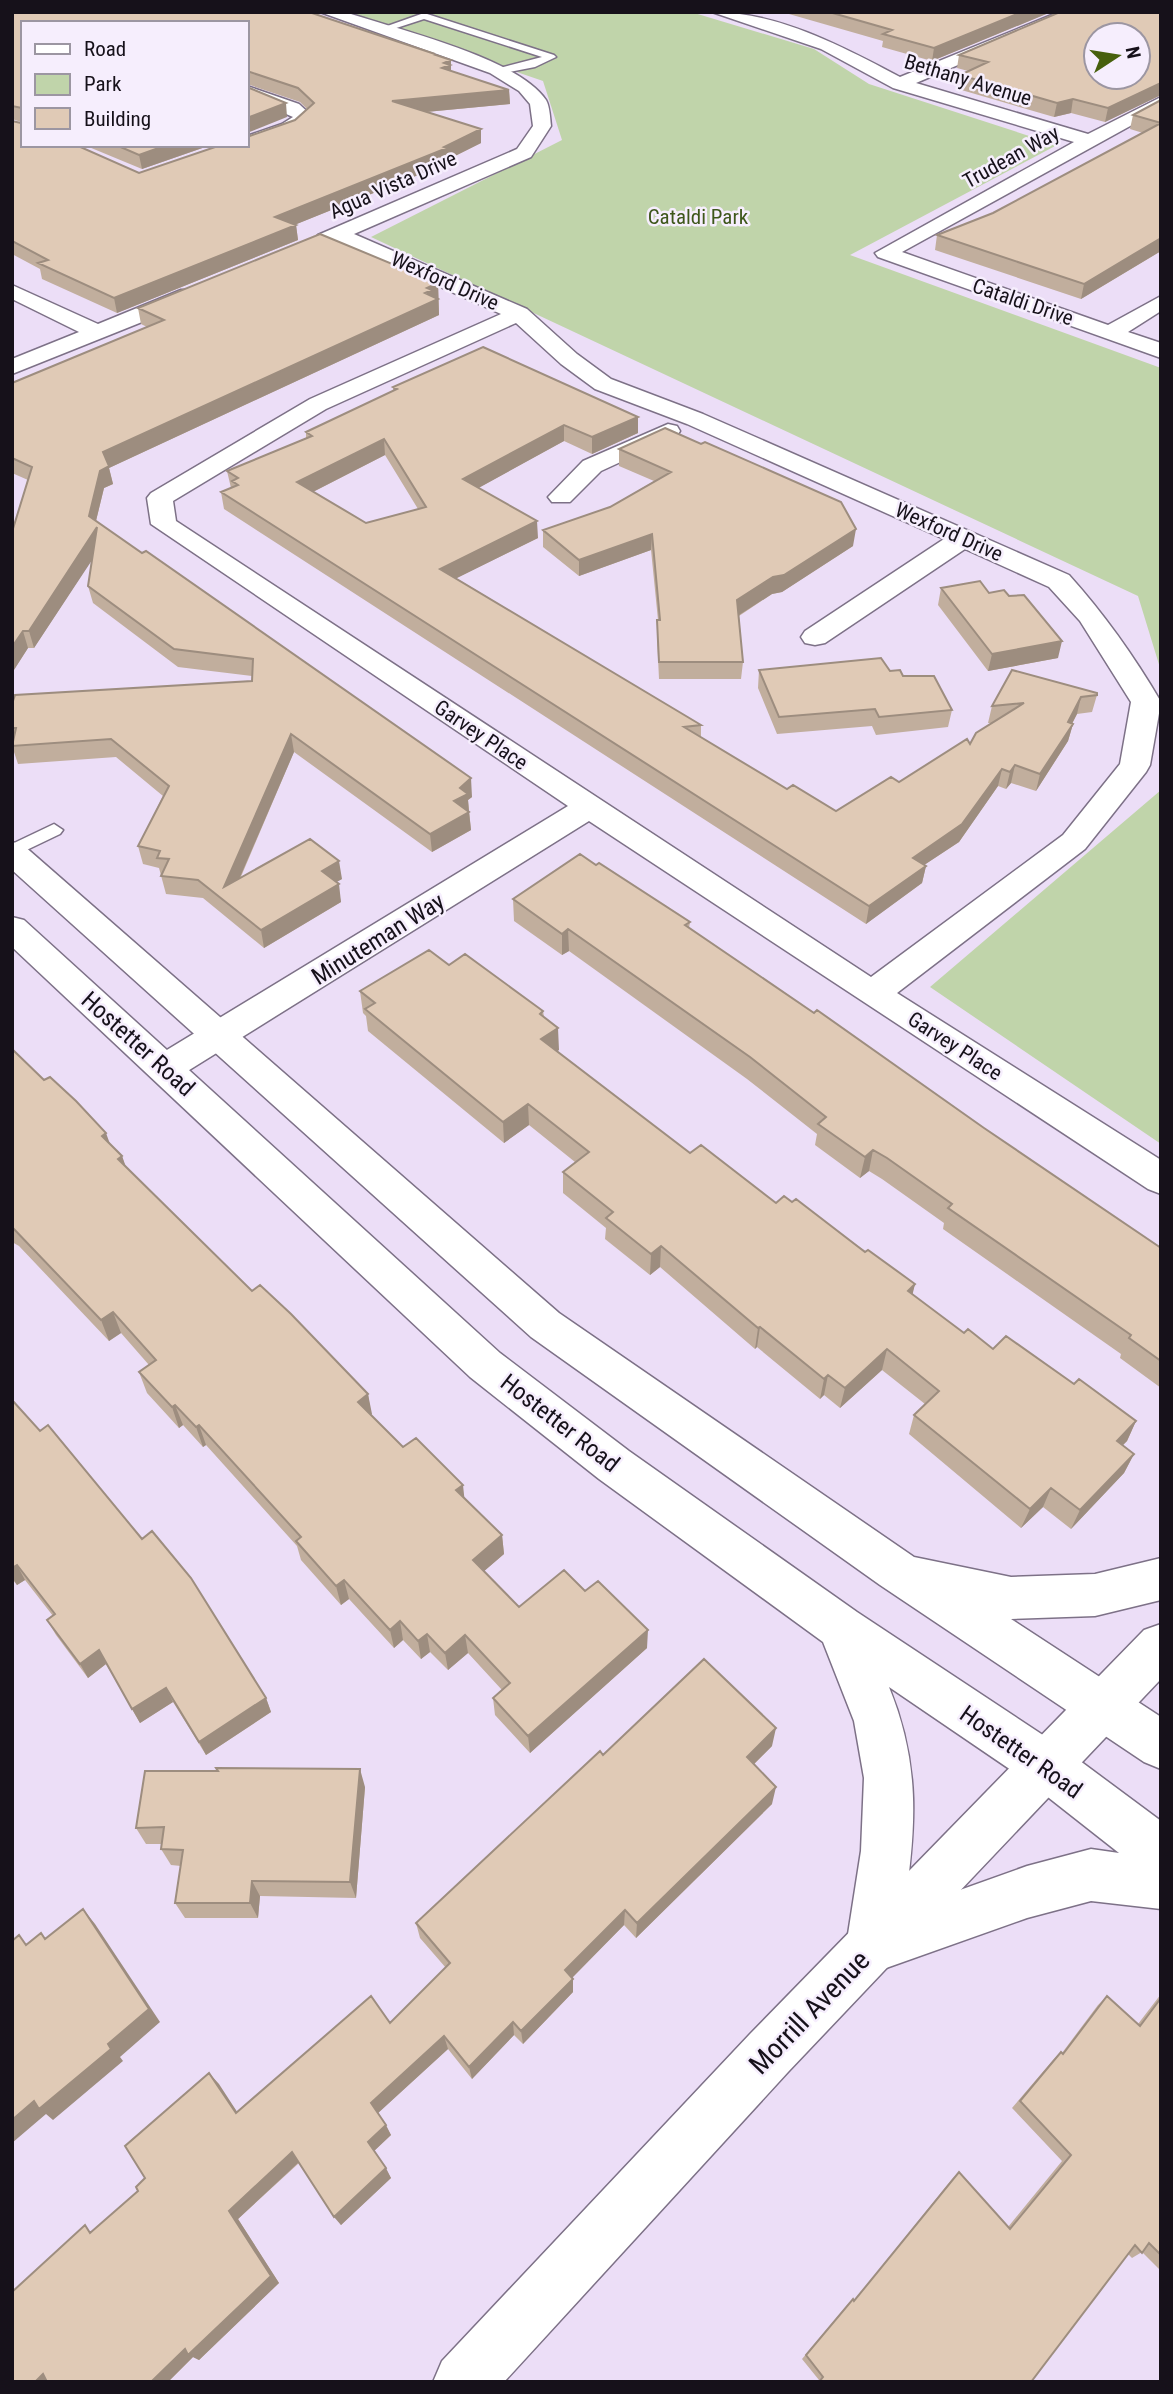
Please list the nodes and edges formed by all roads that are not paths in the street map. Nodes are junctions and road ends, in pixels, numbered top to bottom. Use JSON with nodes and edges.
{"nodes":[{"id":1,"x":328,"y":12,"type":"edge"},
{"id":2,"x":720,"y":12,"type":"edge"},
{"id":3,"x":1023,"y":12,"type":"edge"},
{"id":4,"x":1074,"y":12,"type":"edge"},
{"id":5,"x":1056,"y":21,"type":"junction"},
{"id":6,"x":381,"y":30,"type":"junction"},
{"id":7,"x":499,"y":71,"type":"junction"},
{"id":8,"x":899,"y":84,"type":"junction"},
{"id":9,"x":248,"y":91,"type":"edge"},
{"id":10,"x":1161,"y":102,"type":"edge"},
{"id":11,"x":1087,"y":140,"type":"junction"},
{"id":12,"x":248,"y":142,"type":"edge"},
{"id":13,"x":338,"y":234,"type":"junction"},
{"id":14,"x":300,"y":249,"type":"edge"},
{"id":15,"x":885,"y":253,"type":"joint"},
{"id":16,"x":212,"y":285,"type":"edge"},
{"id":17,"x":12,"y":290,"type":"edge"},
{"id":18,"x":1161,"y":302,"type":"edge"},
{"id":19,"x":519,"y":314,"type":"junction"},
{"id":20,"x":96,"y":332,"type":"junction"},
{"id":21,"x":1110,"y":332,"type":"junction"},
{"id":22,"x":1161,"y":351,"type":"edge"},
{"id":23,"x":12,"y":367,"type":"edge"},
{"id":24,"x":695,"y":419,"type":"junction"},
{"id":25,"x":561,"y":496,"type":"dead end"},
{"id":26,"x":964,"y":538,"type":"junction"},
{"id":27,"x":815,"y":637,"type":"dead end"},
{"id":28,"x":589,"y":807,"type":"junction"},
{"id":29,"x":54,"y":830,"type":"dead end"},
{"id":30,"x":12,"y":852,"type":"edge"},
{"id":31,"x":12,"y":928,"type":"edge"},
{"id":32,"x":872,"y":993,"type":"junction"},
{"id":33,"x":220,"y":1035,"type":"junction"},
{"id":34,"x":165,"y":1068,"type":"junction"},
{"id":35,"x":1161,"y":1179,"type":"edge"},
{"id":36,"x":895,"y":1570,"type":"junction"},
{"id":37,"x":1161,"y":1579,"type":"edge"},
{"id":38,"x":841,"y":1627,"type":"junction"},
{"id":39,"x":1161,"y":1646,"type":"edge"},
{"id":40,"x":1102,"y":1708,"type":"junction"},
{"id":41,"x":1161,"y":1745,"type":"edge"},
{"id":42,"x":1047,"y":1766,"type":"junction"},
{"id":43,"x":1161,"y":1851,"type":"edge"},
{"id":44,"x":1161,"y":1882,"type":"edge"},
{"id":45,"x":872,"y":1947,"type":"junction"},
{"id":46,"x":463,"y":2382,"type":"edge"}],
"edges":[{"from":1,"to":6,"type":"street","name":"Agua Vista Drive"},
{"from":2,"to":8,"type":"street","name":"Bethany Avenue"},
{"from":3,"to":5,"type":"street"},
{"from":4,"to":5,"type":"street"},
{"from":5,"to":8,"type":"street"},
{"from":6,"to":7,"type":"street","name":"Agua Vista Drive"},
{"from":6,"to":7,"type":"lane"},
{"from":7,"to":13,"type":"street","name":"Agua Vista Drive"},
{"from":8,"to":11,"type":"street","name":"Bethany Avenue"},
{"from":9,"to":12,"type":"street"},
{"from":10,"to":11,"type":"street","name":"Trudean Way"},
{"from":11,"to":15,"type":"street","name":"Trudean Way"},
{"from":13,"to":14,"type":"street","name":"Agua Vista Drive"},
{"from":13,"to":19,"type":"street","name":"Wexford Drive"},
{"from":15,"to":21,"type":"street","name":"Cataldi Drive"},
{"from":16,"to":20,"type":"street"},
{"from":17,"to":20,"type":"street"},
{"from":18,"to":21,"type":"street"},
{"from":19,"to":24,"type":"street","name":"Wexford Drive"},
{"from":19,"to":28,"type":"street","name":"Garvey Place"},
{"from":20,"to":23,"type":"street"},
{"from":21,"to":22,"type":"street","name":"Cataldi Drive"},
{"from":24,"to":25,"type":"street"},
{"from":24,"to":26,"type":"street","name":"Wexford Drive"},
{"from":26,"to":27,"type":"street"},
{"from":26,"to":32,"type":"street","name":"Wexford Drive"},
{"from":28,"to":32,"type":"street","name":"Garvey Place"},
{"from":28,"to":33,"type":"street","name":"Minuteman Way"},
{"from":29,"to":30,"type":"lane"},
{"from":30,"to":33,"type":"street"},
{"from":31,"to":34,"type":"street","name":"Hostetter Road"},
{"from":32,"to":35,"type":"street","name":"Garvey Place"},
{"from":33,"to":34,"type":"street","name":"Minuteman Way"},
{"from":33,"to":36,"type":"street"},
{"from":34,"to":38,"type":"street","name":"Hostetter Road"},
{"from":36,"to":37,"type":"street"},
{"from":36,"to":40,"type":"street"},
{"from":38,"to":42,"type":"street","name":"Hostetter Road"},
{"from":38,"to":45,"type":"street"},
{"from":39,"to":40,"type":"street","name":"Morrill Avenue"},
{"from":40,"to":41,"type":"street"},
{"from":40,"to":42,"type":"street","name":"Morrill Avenue"},
{"from":42,"to":43,"type":"street","name":"Hostetter Road"},
{"from":42,"to":45,"type":"street","name":"Morrill Avenue"},
{"from":44,"to":45,"type":"street"},
{"from":45,"to":46,"type":"street","name":"Morrill Avenue"}]}
